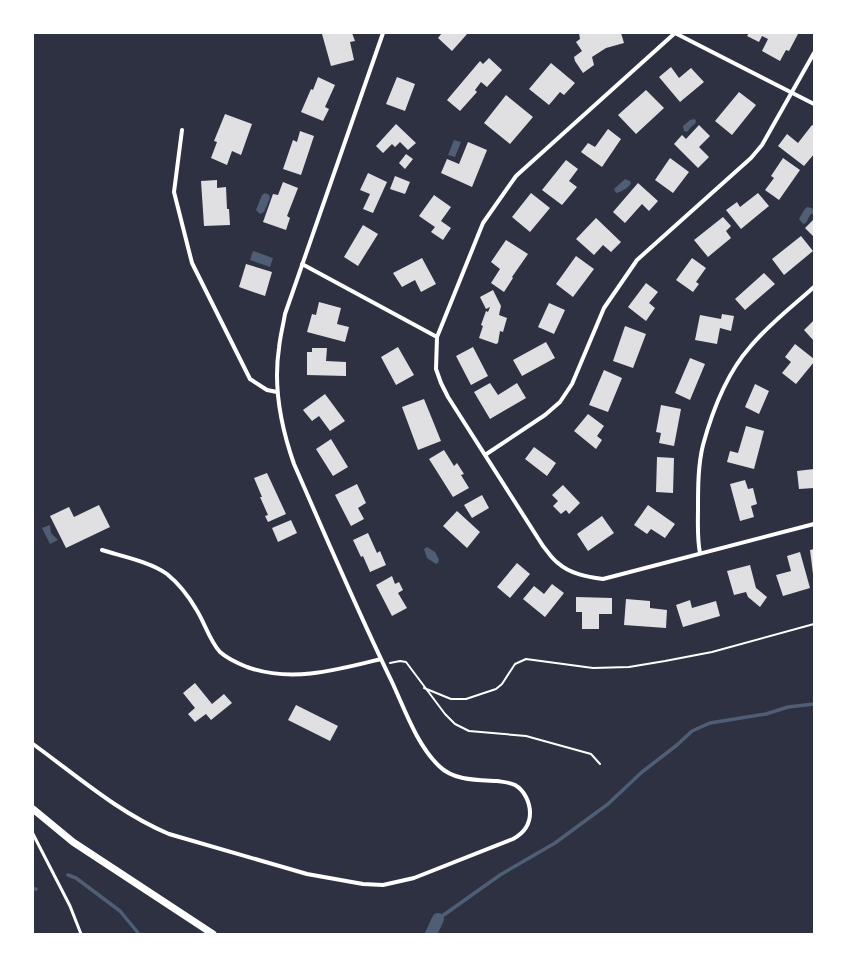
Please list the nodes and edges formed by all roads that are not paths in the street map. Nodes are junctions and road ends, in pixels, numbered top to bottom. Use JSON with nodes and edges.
{"nodes":[{"id":1,"x":384,"y":33,"type":"edge"},
{"id":2,"x":675,"y":33,"type":"edge"},
{"id":3,"x":814,"y":53,"type":"edge"},
{"id":4,"x":792,"y":92,"type":"junction"},
{"id":5,"x":814,"y":104,"type":"edge"},
{"id":6,"x":182,"y":130,"type":"dead end"},
{"id":7,"x":302,"y":264,"type":"junction"},
{"id":8,"x":814,"y":287,"type":"edge"},
{"id":9,"x":437,"y":336,"type":"junction"},
{"id":10,"x":277,"y":392,"type":"junction"},
{"id":11,"x":485,"y":455,"type":"junction"},
{"id":12,"x":814,"y":524,"type":"edge"},
{"id":13,"x":102,"y":550,"type":"dead end"},
{"id":14,"x":700,"y":553,"type":"junction"},
{"id":15,"x":381,"y":659,"type":"junction"},
{"id":16,"x":33,"y":744,"type":"edge"},
{"id":17,"x":33,"y":809,"type":"edge"},
{"id":18,"x":33,"y":834,"type":"edge"},
{"id":19,"x":80,"y":934,"type":"edge"},
{"id":20,"x":213,"y":934,"type":"edge"}],
"edges":[{"from":1,"to":7,"type":"street"},
{"from":2,"to":4,"type":"street"},
{"from":2,"to":9,"type":"street"},
{"from":3,"to":4,"type":"street"},
{"from":4,"to":5,"type":"street"},
{"from":4,"to":11,"type":"street"},
{"from":6,"to":10,"type":"street"},
{"from":7,"to":9,"type":"street"},
{"from":7,"to":10,"type":"street"},
{"from":8,"to":14,"type":"street"},
{"from":9,"to":11,"type":"street"},
{"from":10,"to":15,"type":"street"},
{"from":11,"to":14,"type":"street"},
{"from":12,"to":14,"type":"street"},
{"from":13,"to":15,"type":"street"},
{"from":15,"to":16,"type":"street"},
{"from":17,"to":20,"type":"street"},
{"from":18,"to":19,"type":"lane"}]}
